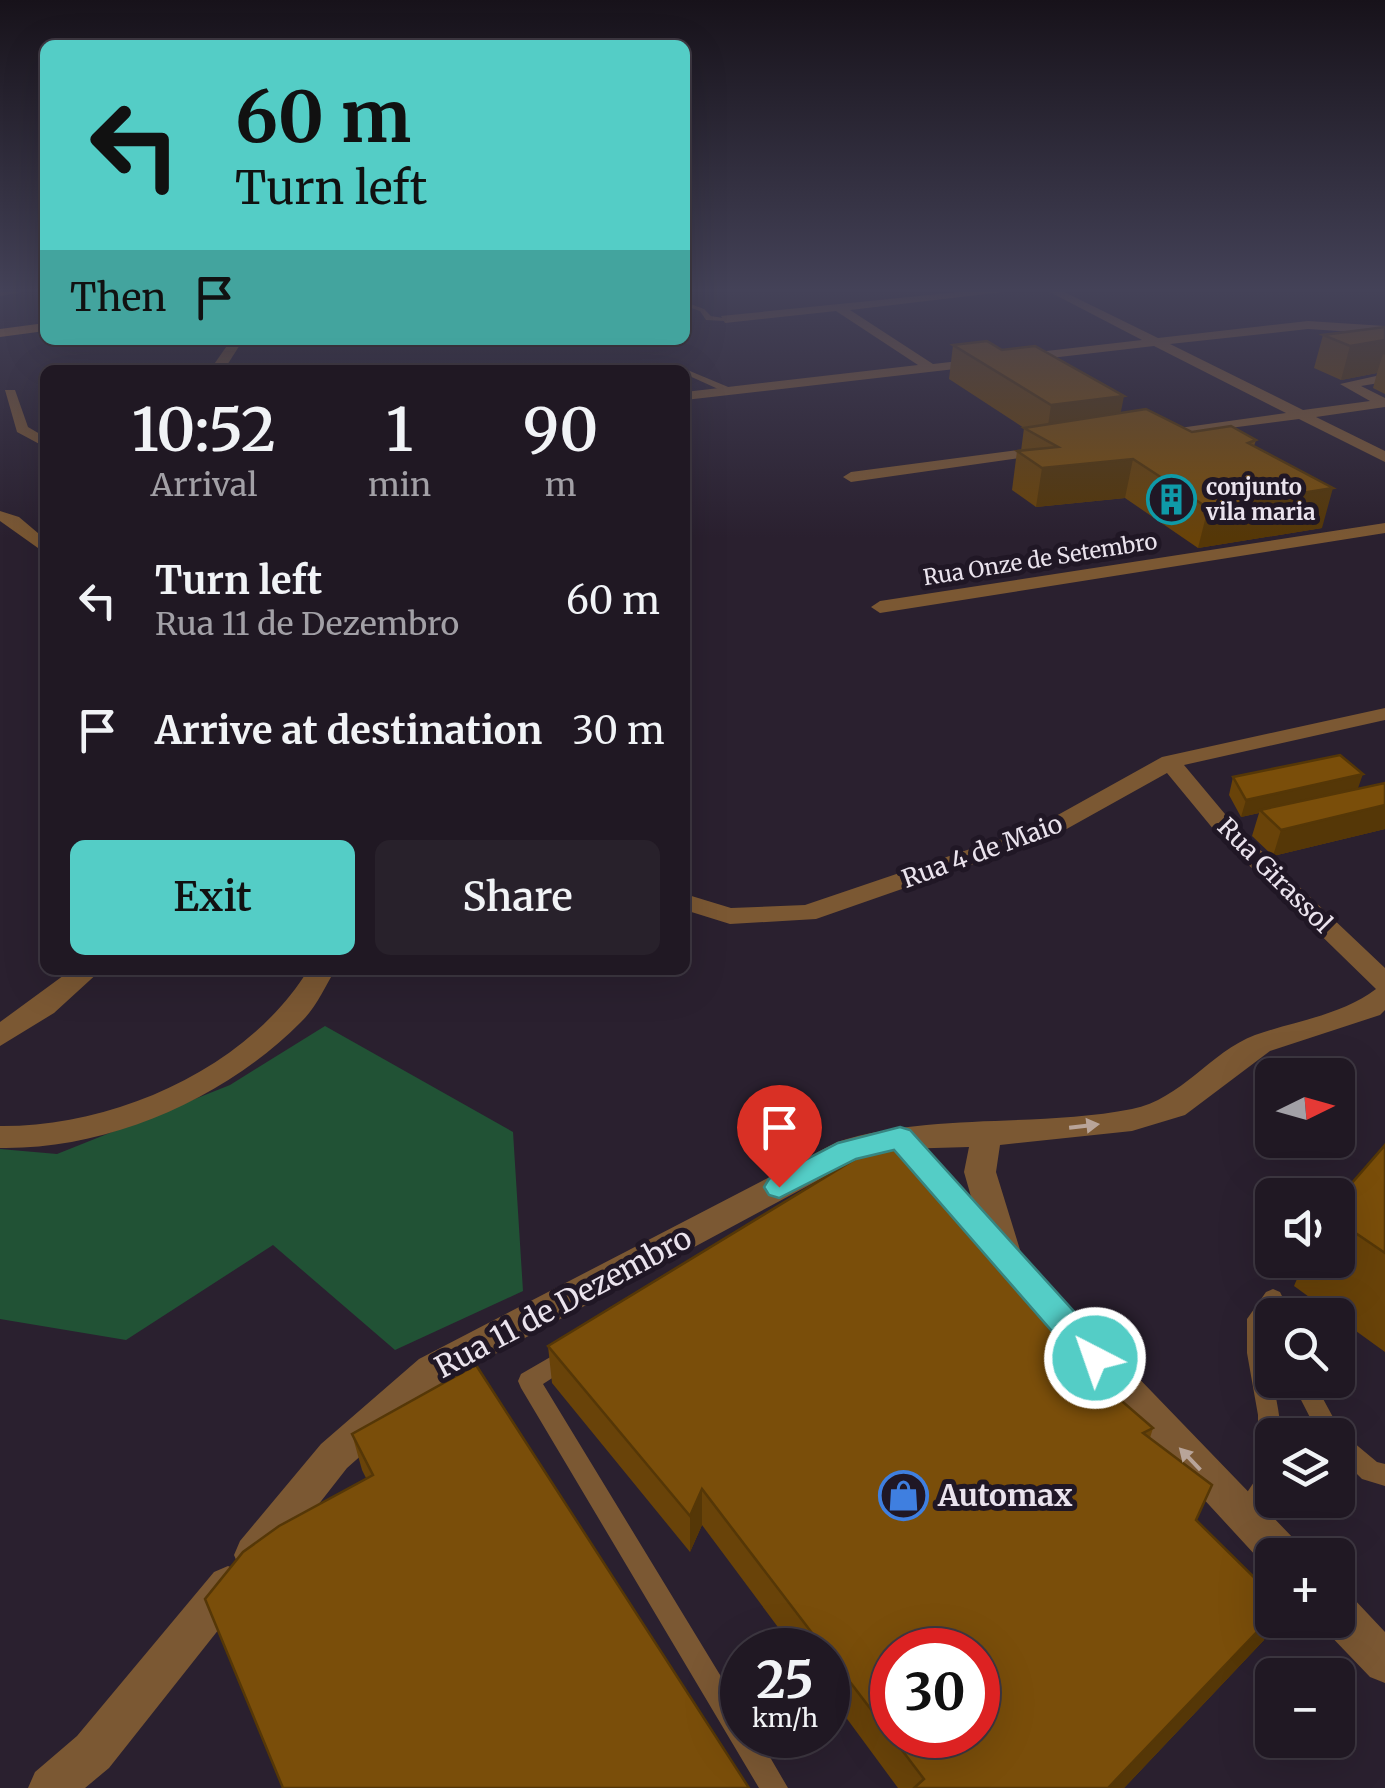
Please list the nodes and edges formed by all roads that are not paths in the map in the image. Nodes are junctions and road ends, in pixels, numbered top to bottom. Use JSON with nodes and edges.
{"nodes":[{"id":1,"x":920,"y":371,"type":"edge"},
{"id":2,"x":1018,"y":371,"type":"edge"},
{"id":3,"x":1218,"y":371,"type":"edge"},
{"id":4,"x":690,"y":373,"type":"edge"},
{"id":5,"x":1022,"y":374,"type":"edge"},
{"id":6,"x":951,"y":376,"type":"edge"},
{"id":7,"x":990,"y":377,"type":"edge"},
{"id":8,"x":1385,"y":378,"type":"edge"},
{"id":9,"x":730,"y":391,"type":"junction"},
{"id":10,"x":10,"y":392,"type":"dead end"},
{"id":11,"x":690,"y":395,"type":"edge"},
{"id":12,"x":1384,"y":403,"type":"edge"},
{"id":13,"x":1302,"y":415,"type":"junction"},
{"id":14,"x":40,"y":426,"type":"edge"},
{"id":15,"x":22,"y":429,"type":"junction"},
{"id":16,"x":0,"y":433,"type":"edge"},
{"id":17,"x":1145,"y":436,"type":"edge"},
{"id":18,"x":40,"y":441,"type":"edge"},
{"id":19,"x":1067,"y":447,"type":"edge"},
{"id":20,"x":1385,"y":457,"type":"edge"},
{"id":21,"x":851,"y":477,"type":"dead end"},
{"id":22,"x":0,"y":516,"type":"edge"},
{"id":23,"x":1385,"y":528,"type":"edge"},
{"id":24,"x":40,"y":544,"type":"edge"},
{"id":25,"x":880,"y":606,"type":"dead end"},
{"id":26,"x":1383,"y":715,"type":"edge"},
{"id":27,"x":1170,"y":762,"type":"junction"},
{"id":28,"x":690,"y":904,"type":"edge"},
{"id":29,"x":82,"y":975,"type":"edge"},
{"id":30,"x":319,"y":975,"type":"edge"},
{"id":31,"x":1385,"y":984,"type":"edge"},
{"id":32,"x":1385,"y":996,"type":"edge"},
{"id":33,"x":0,"y":1036,"type":"edge"},
{"id":34,"x":987,"y":1135,"type":"junction"},
{"id":35,"x":0,"y":1137,"type":"edge"},
{"id":36,"x":900,"y":1138,"type":"junction"},
{"id":37,"x":926,"y":1166,"type":"edge"},
{"id":38,"x":952,"y":1196,"type":"edge"},
{"id":39,"x":1004,"y":1254,"type":"junction"},
{"id":40,"x":1030,"y":1282,"type":"edge"},
{"id":41,"x":1068,"y":1326,"type":"edge"},
{"id":42,"x":578,"y":1349,"type":"edge"},
{"id":43,"x":1266,"y":1398,"type":"edge"},
{"id":44,"x":1355,"y":1457,"type":"edge"},
{"id":45,"x":1385,"y":1475,"type":"edge"},
{"id":46,"x":1244,"y":1515,"type":"junction"},
{"id":47,"x":1266,"y":1538,"type":"edge"},
{"id":48,"x":1355,"y":1630,"type":"edge"},
{"id":49,"x":1385,"y":1662,"type":"edge"},
{"id":50,"x":51,"y":1788,"type":"edge"},
{"id":51,"x":774,"y":1788,"type":"edge"}],
"edges":[{"from":1,"to":9,"type":"street"},
{"from":2,"to":5,"type":"street"},
{"from":3,"to":13,"type":"street"},
{"from":4,"to":9,"type":"lane"},
{"from":6,"to":7,"type":"street"},
{"from":8,"to":12,"type":"street"},
{"from":9,"to":11,"type":"street"},
{"from":10,"to":15,"type":"street"},
{"from":12,"to":13,"type":"street"},
{"from":13,"to":17,"type":"street"},
{"from":13,"to":20,"type":"street"},
{"from":14,"to":15,"type":"street"},
{"from":15,"to":16,"type":"street"},
{"from":15,"to":18,"type":"street"},
{"from":19,"to":21,"type":"street"},
{"from":22,"to":24,"type":"street"},
{"from":23,"to":25,"type":"street","name":"Rua Onze de Setembro"},
{"from":26,"to":27,"type":"street","name":"Rua 4 de Maio"},
{"from":27,"to":28,"type":"street","name":"Rua 4 de Maio"},
{"from":27,"to":31,"type":"street","name":"Rua Girassol"},
{"from":29,"to":33,"type":"street"},
{"from":30,"to":35,"type":"street"},
{"from":34,"to":32,"type":"street","name":"Rua 11 de Dezembro","one_way":true},
{"from":34,"to":36,"type":"street","name":"Rua 11 de Dezembro"},
{"from":34,"to":39,"type":"street"},
{"from":36,"to":37,"type":"street"},
{"from":36,"to":50,"type":"street","name":"Rua 11 de Dezembro"},
{"from":38,"to":39,"type":"street"},
{"from":39,"to":40,"type":"street"},
{"from":46,"to":41,"type":"street","one_way":true},
{"from":42,"to":51,"type":"lane"},
{"from":43,"to":46,"type":"lane"},
{"from":44,"to":45,"type":"lane"},
{"from":46,"to":47,"type":"street"},
{"from":48,"to":49,"type":"street"}]}
